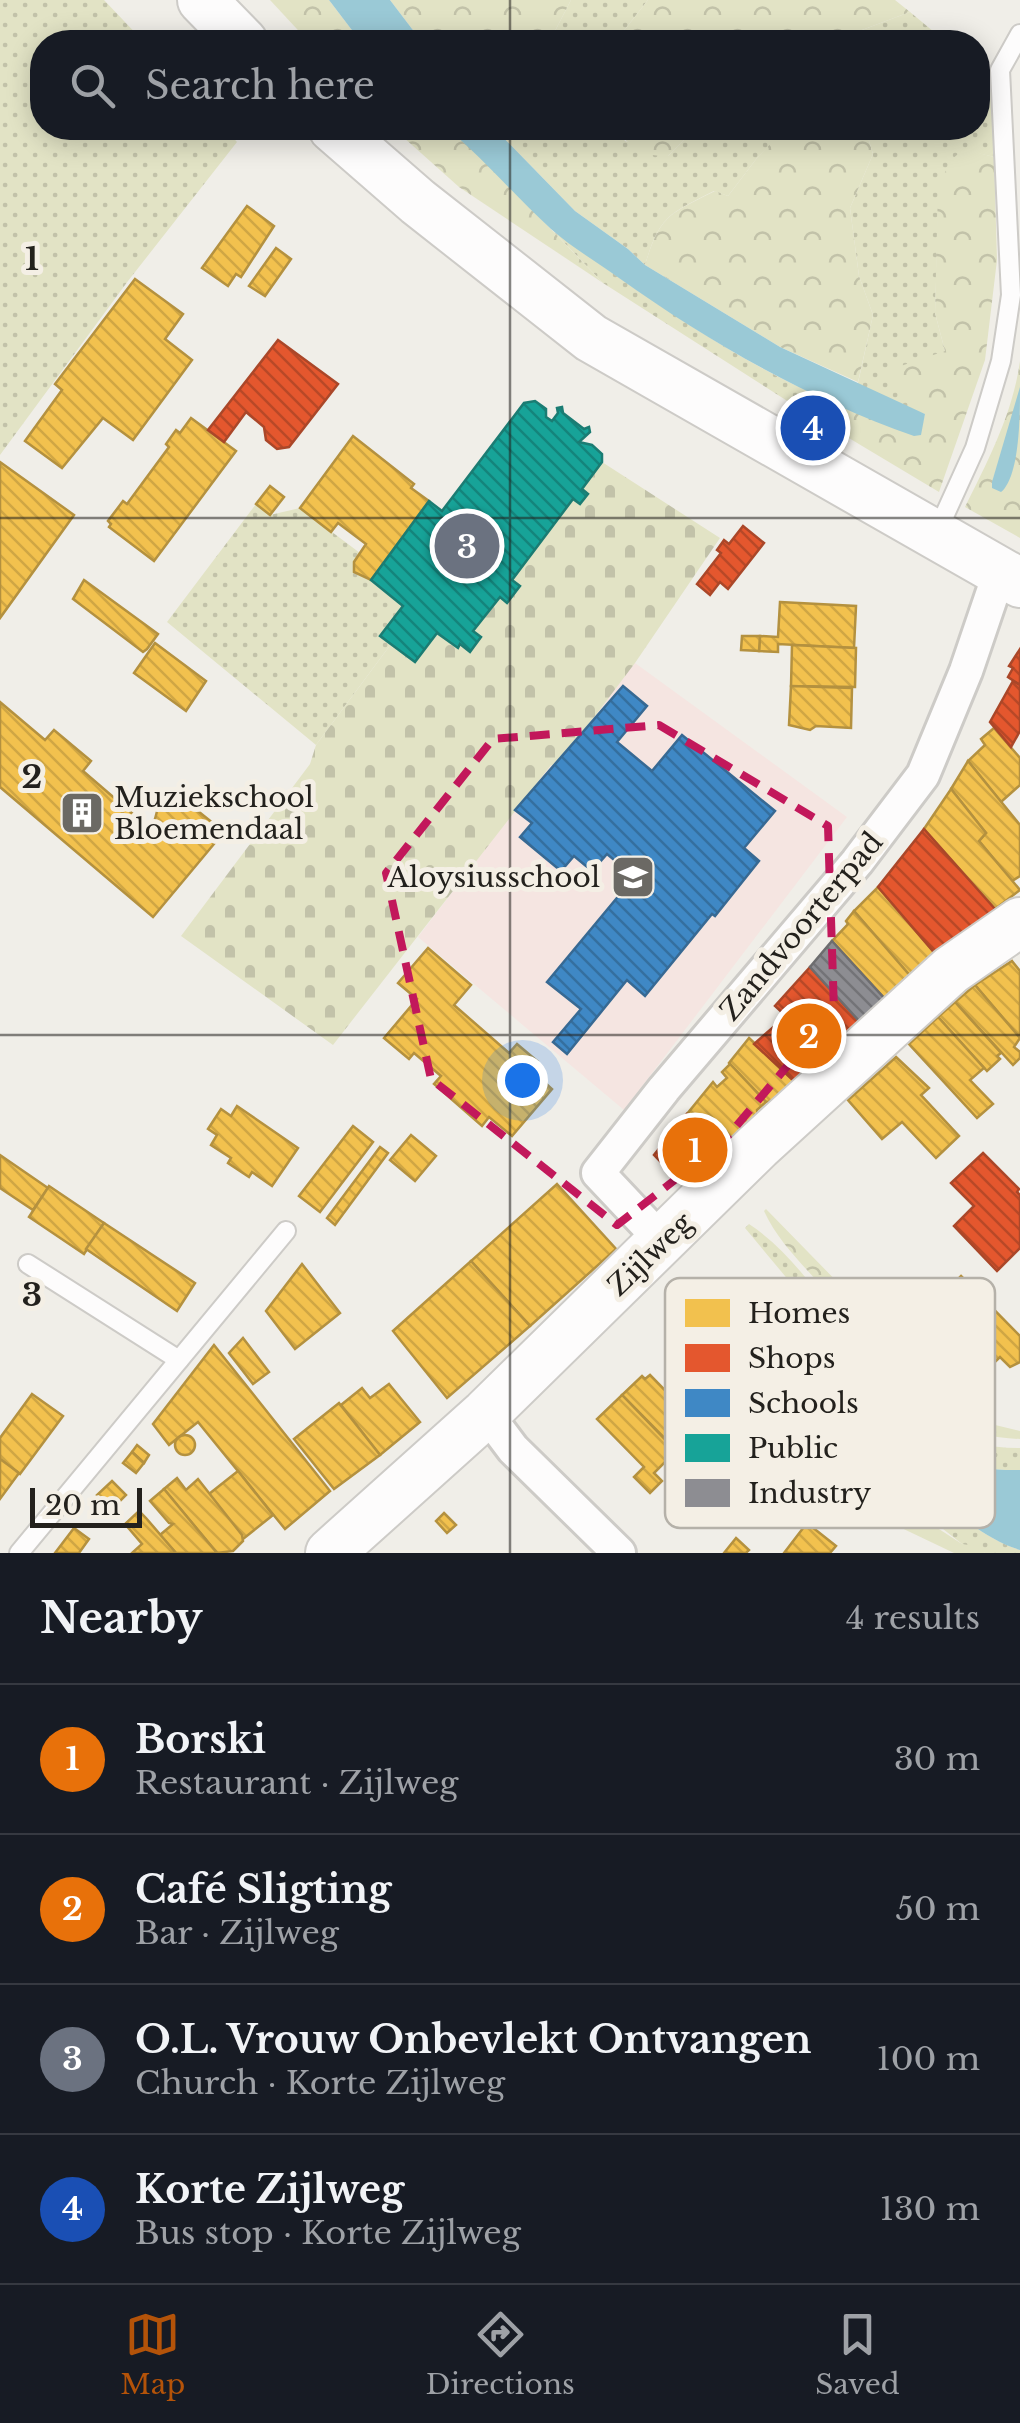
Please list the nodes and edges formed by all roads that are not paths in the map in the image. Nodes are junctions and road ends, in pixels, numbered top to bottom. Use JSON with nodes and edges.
{"nodes":[{"id":1,"x":202,"y":0,"type":"edge"},
{"id":2,"x":231,"y":30,"type":"edge"},
{"id":3,"x":1020,"y":34,"type":"edge"},
{"id":4,"x":347,"y":140,"type":"edge"},
{"id":5,"x":936,"y":534,"type":"junction"},
{"id":6,"x":1010,"y":577,"type":"edge"},
{"id":7,"x":1020,"y":922,"type":"edge"},
{"id":8,"x":286,"y":1230,"type":"dead end"},
{"id":9,"x":662,"y":1242,"type":"junction"},
{"id":10,"x":28,"y":1264,"type":"dead end"},
{"id":11,"x":179,"y":1360,"type":"junction"},
{"id":12,"x":486,"y":1414,"type":"junction"},
{"id":13,"x":19,"y":1553,"type":"edge"},
{"id":14,"x":330,"y":1553,"type":"edge"},
{"id":15,"x":619,"y":1553,"type":"edge"}],
"edges":[{"from":1,"to":2,"type":"main road"},
{"from":3,"to":5,"type":"lane"},
{"from":4,"to":5,"type":"main road"},
{"from":5,"to":6,"type":"main road"},
{"from":6,"to":9,"type":"street","name":"Zandvoorterpad"},
{"from":7,"to":9,"type":"main road","name":"Zijlweg"},
{"from":8,"to":11,"type":"lane"},
{"from":9,"to":12,"type":"main road","name":"Zijlweg"},
{"from":10,"to":11,"type":"lane"},
{"from":11,"to":13,"type":"lane"},
{"from":12,"to":14,"type":"main road","name":"Zijlweg"},
{"from":12,"to":15,"type":"street"}]}
